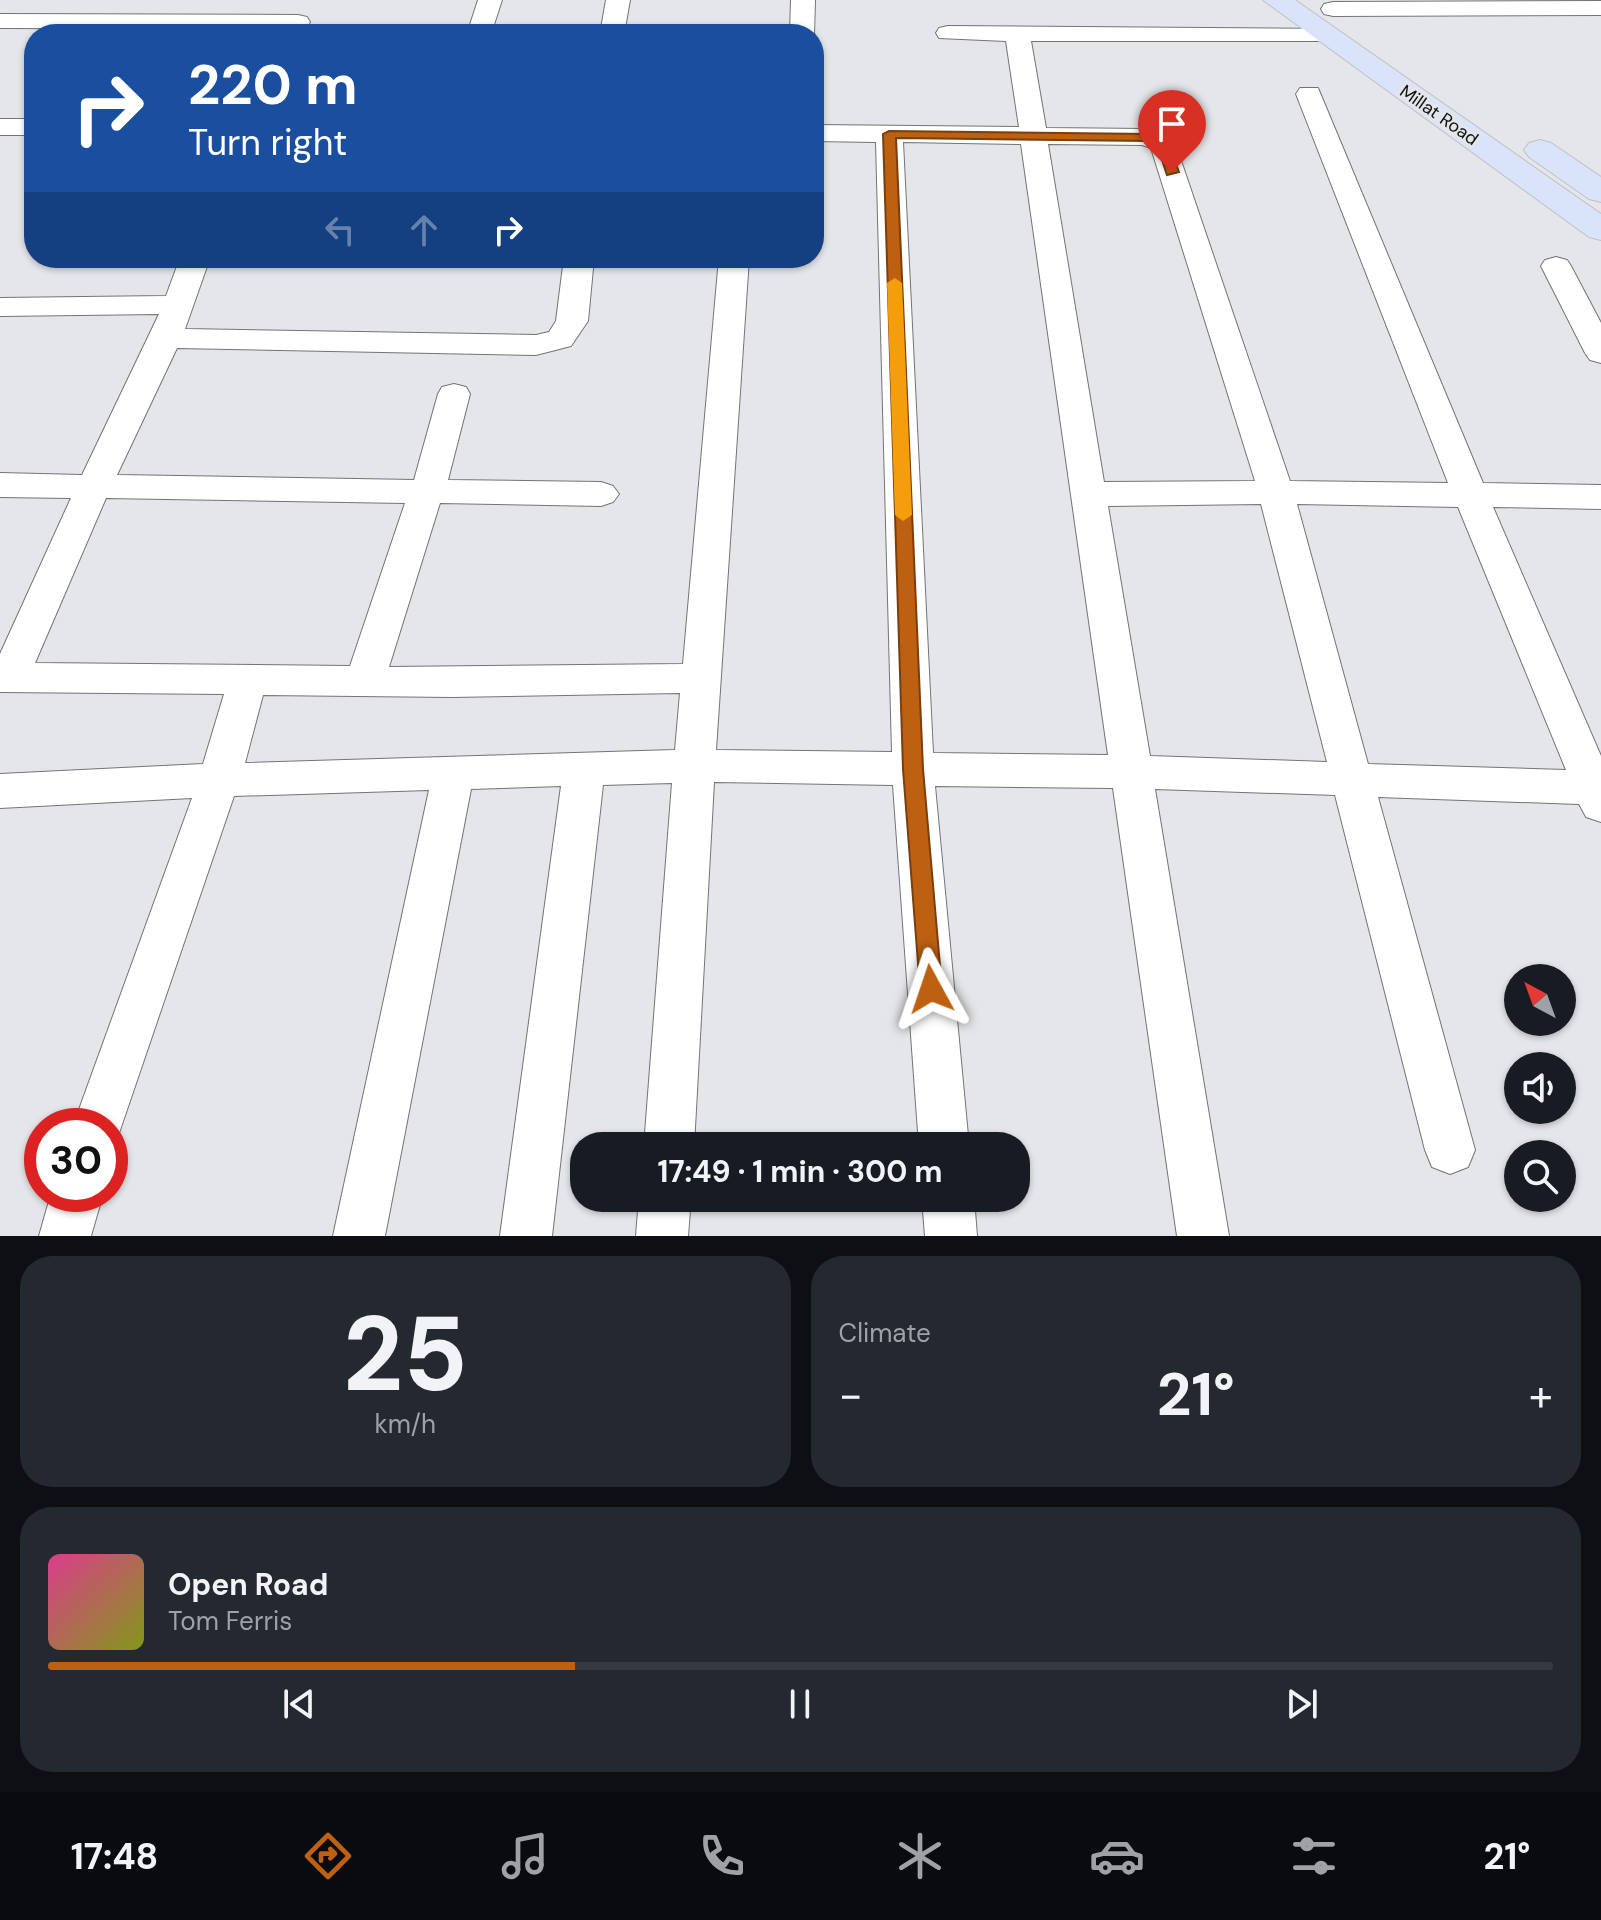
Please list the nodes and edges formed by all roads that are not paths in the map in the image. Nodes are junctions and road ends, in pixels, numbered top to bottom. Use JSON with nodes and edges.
{"nodes":[{"id":1,"x":490,"y":0,"type":"edge"},
{"id":2,"x":618,"y":0,"type":"edge"},
{"id":3,"x":803,"y":0,"type":"edge"},
{"id":4,"x":1277,"y":0,"type":"edge"},
{"id":5,"x":1601,"y":8,"type":"edge"},
{"id":6,"x":1326,"y":14,"type":"edge"},
{"id":7,"x":300,"y":19,"type":"edge"},
{"id":8,"x":0,"y":21,"type":"edge"},
{"id":9,"x":482,"y":24,"type":"edge"},
{"id":10,"x":614,"y":24,"type":"edge"},
{"id":11,"x":802,"y":24,"type":"edge"},
{"id":12,"x":948,"y":33,"type":"dead end"},
{"id":13,"x":1018,"y":35,"type":"junction"},
{"id":14,"x":1309,"y":94,"type":"dead end"},
{"id":15,"x":1486,"y":113,"type":"dead end"},
{"id":16,"x":24,"y":128,"type":"edge"},
{"id":17,"x":1,"y":129,"type":"edge"},
{"id":18,"x":1512,"y":131,"type":"dead end"},
{"id":19,"x":824,"y":133,"type":"edge"},
{"id":20,"x":889,"y":134,"type":"junction"},
{"id":21,"x":1035,"y":138,"type":"junction"},
{"id":22,"x":1601,"y":192,"type":"edge"},
{"id":23,"x":1601,"y":230,"type":"edge"},
{"id":24,"x":1556,"y":266,"type":"dead end"},
{"id":25,"x":191,"y":268,"type":"edge"},
{"id":26,"x":578,"y":268,"type":"edge"},
{"id":27,"x":733,"y":268,"type":"edge"},
{"id":28,"x":176,"y":305,"type":"junction"},
{"id":29,"x":0,"y":307,"type":"edge"},
{"id":30,"x":166,"y":338,"type":"junction"},
{"id":31,"x":1601,"y":353,"type":"edge"},
{"id":32,"x":454,"y":394,"type":"dead end"},
{"id":33,"x":0,"y":485,"type":"edge"},
{"id":34,"x":94,"y":486,"type":"junction"},
{"id":35,"x":428,"y":486,"type":"junction"},
{"id":36,"x":1276,"y":492,"type":"junction"},
{"id":37,"x":601,"y":494,"type":"dead end"},
{"id":38,"x":1089,"y":494,"type":"junction"},
{"id":39,"x":1471,"y":496,"type":"junction"},
{"id":40,"x":1601,"y":497,"type":"edge"},
{"id":41,"x":4,"y":677,"type":"edge"},
{"id":42,"x":248,"y":678,"type":"junction"},
{"id":43,"x":702,"y":678,"type":"junction"},
{"id":44,"x":365,"y":680,"type":"junction"},
{"id":45,"x":694,"y":766,"type":"junction"},
{"id":46,"x":584,"y":769,"type":"junction"},
{"id":47,"x":913,"y":769,"type":"junction"},
{"id":48,"x":454,"y":772,"type":"junction"},
{"id":49,"x":1130,"y":772,"type":"junction"},
{"id":50,"x":219,"y":780,"type":"junction"},
{"id":51,"x":1353,"y":780,"type":"junction"},
{"id":52,"x":0,"y":791,"type":"edge"},
{"id":53,"x":1599,"y":794,"type":"edge"},
{"id":54,"x":104,"y":1108,"type":"edge"},
{"id":55,"x":670,"y":1132,"type":"edge"},
{"id":56,"x":943,"y":1132,"type":"edge"},
{"id":57,"x":1450,"y":1150,"type":"dead end"},
{"id":58,"x":72,"y":1212,"type":"edge"},
{"id":59,"x":664,"y":1212,"type":"edge"},
{"id":60,"x":949,"y":1212,"type":"edge"},
{"id":61,"x":65,"y":1236,"type":"edge"},
{"id":62,"x":359,"y":1236,"type":"edge"},
{"id":63,"x":526,"y":1236,"type":"edge"},
{"id":64,"x":662,"y":1236,"type":"edge"},
{"id":65,"x":951,"y":1236,"type":"edge"},
{"id":66,"x":1203,"y":1236,"type":"edge"}],
"edges":[{"from":1,"to":9,"type":"street"},
{"from":2,"to":10,"type":"street"},
{"from":3,"to":11,"type":"street"},
{"from":4,"to":6,"type":"main road","name":"Millat Road"},
{"from":5,"to":6,"type":"street"},
{"from":6,"to":13,"type":"street"},
{"from":6,"to":15,"type":"main road","name":"Millat Road"},
{"from":6,"to":23,"type":"main road","name":"Millat Road"},
{"from":7,"to":8,"type":"street"},
{"from":12,"to":13,"type":"street"},
{"from":13,"to":21,"type":"street"},
{"from":14,"to":39,"type":"street"},
{"from":16,"to":17,"type":"street"},
{"from":18,"to":22,"type":"main road","name":"Millat Road"},
{"from":19,"to":20,"type":"street"},
{"from":20,"to":21,"type":"street"},
{"from":20,"to":47,"type":"street"},
{"from":21,"to":36,"type":"street"},
{"from":21,"to":38,"type":"street"},
{"from":24,"to":31,"type":"street"},
{"from":25,"to":28,"type":"street"},
{"from":26,"to":30,"type":"street"},
{"from":27,"to":43,"type":"street"},
{"from":28,"to":29,"type":"street"},
{"from":28,"to":30,"type":"street"},
{"from":30,"to":34,"type":"street"},
{"from":32,"to":35,"type":"street"},
{"from":33,"to":34,"type":"street"},
{"from":34,"to":35,"type":"street"},
{"from":34,"to":41,"type":"street"},
{"from":35,"to":37,"type":"street"},
{"from":35,"to":44,"type":"street"},
{"from":36,"to":38,"type":"street"},
{"from":36,"to":39,"type":"street"},
{"from":36,"to":51,"type":"street"},
{"from":38,"to":49,"type":"street"},
{"from":39,"to":40,"type":"street"},
{"from":39,"to":53,"type":"street"},
{"from":41,"to":42,"type":"street"},
{"from":42,"to":44,"type":"street"},
{"from":42,"to":50,"type":"street"},
{"from":43,"to":44,"type":"street"},
{"from":43,"to":45,"type":"street"},
{"from":45,"to":46,"type":"street"},
{"from":45,"to":47,"type":"street"},
{"from":45,"to":55,"type":"street"},
{"from":46,"to":48,"type":"street"},
{"from":46,"to":63,"type":"street"},
{"from":47,"to":49,"type":"street"},
{"from":47,"to":56,"type":"street"},
{"from":48,"to":50,"type":"street"},
{"from":48,"to":62,"type":"street"},
{"from":49,"to":51,"type":"street"},
{"from":49,"to":66,"type":"street"},
{"from":50,"to":52,"type":"street"},
{"from":50,"to":54,"type":"street"},
{"from":51,"to":53,"type":"street"},
{"from":51,"to":57,"type":"street"},
{"from":58,"to":61,"type":"street"},
{"from":59,"to":64,"type":"street"},
{"from":60,"to":65,"type":"street"}]}
